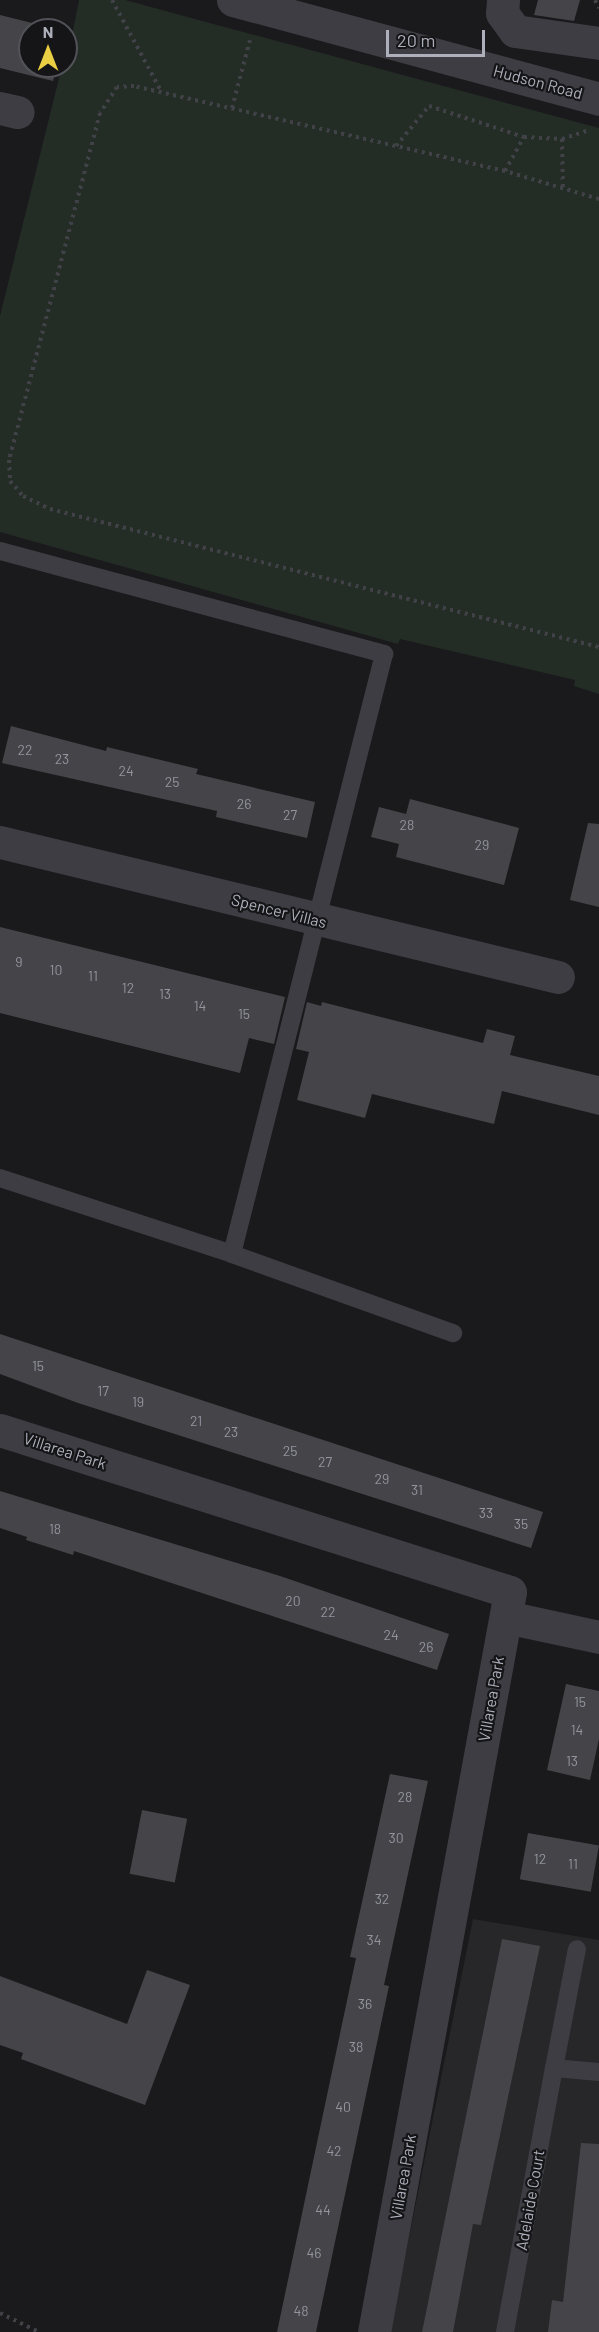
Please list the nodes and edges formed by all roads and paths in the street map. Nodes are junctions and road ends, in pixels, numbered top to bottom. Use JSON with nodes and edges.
{"nodes":[{"id":1,"x":112,"y":0,"type":"edge"},
{"id":2,"x":503,"y":0,"type":"edge"},
{"id":3,"x":595,"y":0,"type":"edge"},
{"id":4,"x":256,"y":4,"type":"edge"},
{"id":5,"x":599,"y":8,"type":"edge"},
{"id":6,"x":599,"y":43,"type":"edge"},
{"id":7,"x":161,"y":92,"type":"junction"},
{"id":8,"x":599,"y":99,"type":"edge"},
{"id":9,"x":232,"y":108,"type":"junction"},
{"id":10,"x":590,"y":130,"type":"dead end"},
{"id":11,"x":524,"y":137,"type":"junction"},
{"id":12,"x":562,"y":139,"type":"junction"},
{"id":13,"x":396,"y":146,"type":"junction"},
{"id":14,"x":505,"y":171,"type":"junction"},
{"id":15,"x":563,"y":189,"type":"junction"},
{"id":16,"x":599,"y":199,"type":"edge"},
{"id":17,"x":0,"y":551,"type":"edge"},
{"id":18,"x":599,"y":647,"type":"edge"},
{"id":19,"x":0,"y":842,"type":"edge"},
{"id":20,"x":314,"y":920,"type":"junction"},
{"id":21,"x":558,"y":977,"type":"dead end"},
{"id":22,"x":0,"y":1178,"type":"edge"},
{"id":23,"x":232,"y":1254,"type":"junction"},
{"id":24,"x":453,"y":1333,"type":"dead end"},
{"id":25,"x":0,"y":1431,"type":"edge"},
{"id":26,"x":506,"y":1617,"type":"junction"},
{"id":27,"x":599,"y":1637,"type":"edge"},
{"id":28,"x":578,"y":1949,"type":"dead end"},
{"id":29,"x":554,"y":2068,"type":"junction"},
{"id":30,"x":599,"y":2072,"type":"edge"},
{"id":31,"x":0,"y":2313,"type":"edge"},
{"id":32,"x":28,"y":2330,"type":"edge"},
{"id":33,"x":39,"y":2332,"type":"edge"},
{"id":34,"x":374,"y":2332,"type":"edge"},
{"id":35,"x":505,"y":2332,"type":"edge"}],
"edges":[{"from":1,"to":7,"type":"path"},
{"from":2,"to":6,"type":"street"},
{"from":3,"to":5,"type":"path"},
{"from":4,"to":8,"type":"street","name":"Hudson Road"},
{"from":4,"to":9,"type":"path"},
{"from":7,"to":9,"type":"path"},
{"from":7,"to":18,"type":"path"},
{"from":9,"to":13,"type":"path"},
{"from":10,"to":12,"type":"path"},
{"from":11,"to":12,"type":"path"},
{"from":11,"to":13,"type":"path"},
{"from":11,"to":14,"type":"path"},
{"from":12,"to":15,"type":"path"},
{"from":13,"to":14,"type":"path"},
{"from":14,"to":15,"type":"path"},
{"from":15,"to":16,"type":"path"},
{"from":17,"to":20,"type":"lane"},
{"from":19,"to":20,"type":"street","name":"Spencer Villas"},
{"from":20,"to":21,"type":"street","name":"Spencer Villas"},
{"from":20,"to":23,"type":"lane"},
{"from":22,"to":23,"type":"lane"},
{"from":23,"to":24,"type":"lane"},
{"from":25,"to":26,"type":"street","name":"Villarea Park"},
{"from":26,"to":27,"type":"street"},
{"from":26,"to":34,"type":"street","name":"Villarea Park"},
{"from":28,"to":29,"type":"lane","name":"Adelaide Court"},
{"from":29,"to":30,"type":"lane"},
{"from":29,"to":35,"type":"lane","name":"Adelaide Court"},
{"from":31,"to":32,"type":"path"},
{"from":32,"to":33,"type":"path"}]}
